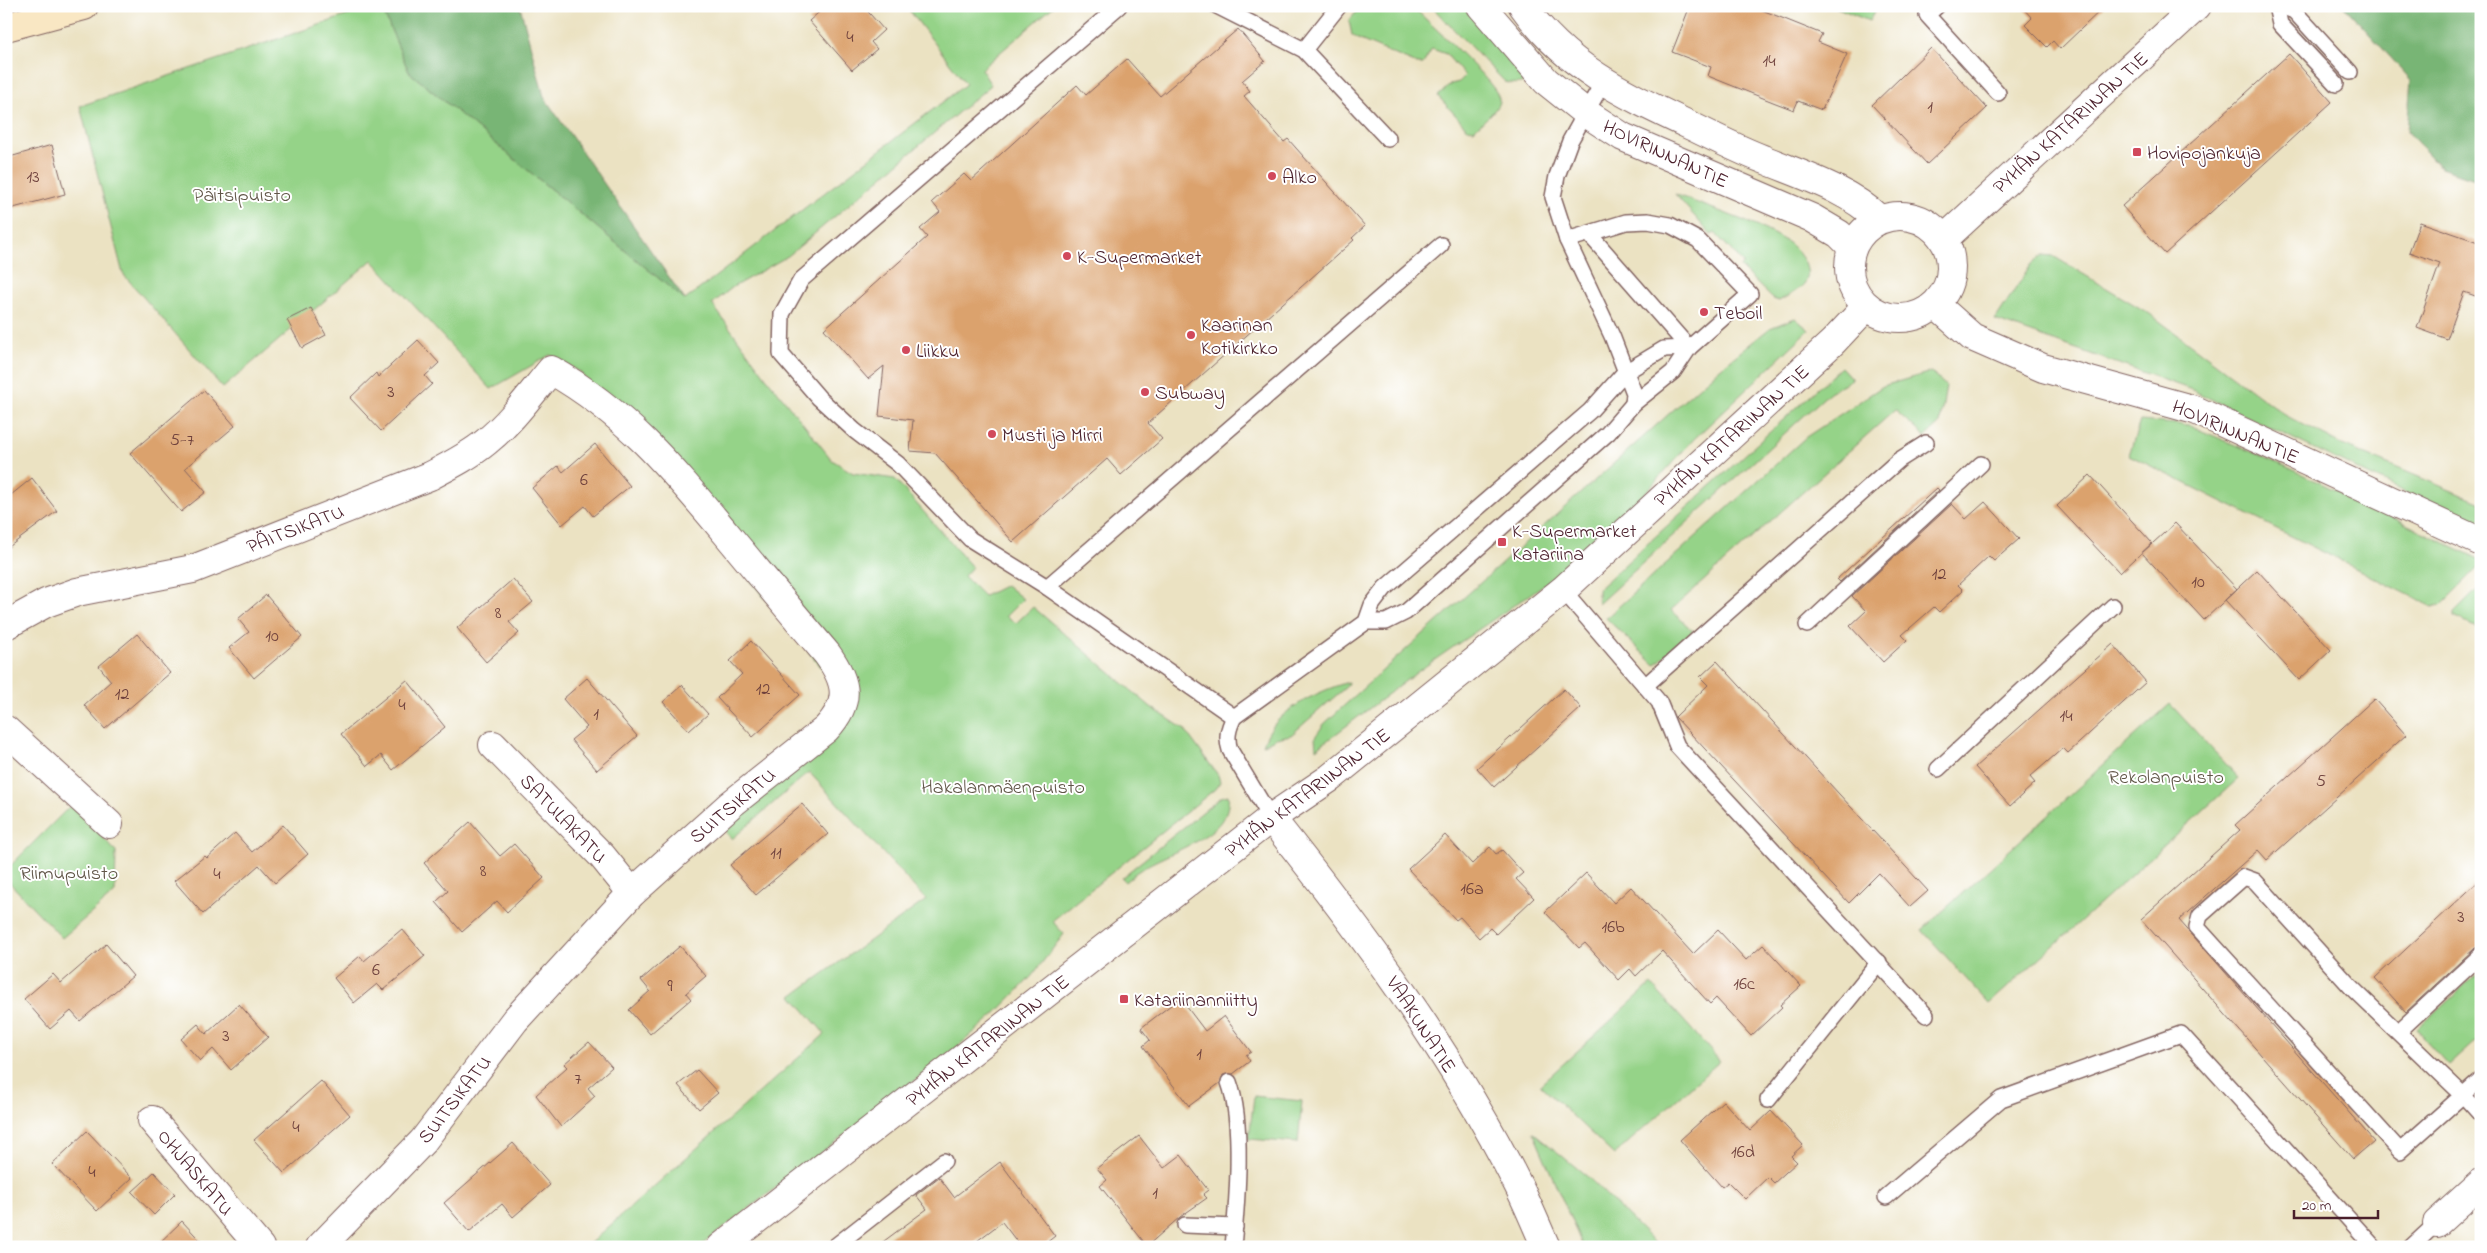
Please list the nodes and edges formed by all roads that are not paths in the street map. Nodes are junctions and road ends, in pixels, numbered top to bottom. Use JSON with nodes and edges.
{"nodes":[{"id":1,"x":84,"y":6,"type":"edge"},
{"id":2,"x":1119,"y":6,"type":"edge"},
{"id":3,"x":1217,"y":6,"type":"edge"},
{"id":4,"x":1340,"y":6,"type":"edge"},
{"id":5,"x":1481,"y":6,"type":"edge"},
{"id":6,"x":1523,"y":6,"type":"edge"},
{"id":7,"x":1937,"y":6,"type":"edge"},
{"id":8,"x":2197,"y":6,"type":"edge"},
{"id":9,"x":2276,"y":6,"type":"edge"},
{"id":10,"x":2281,"y":6,"type":"edge"},
{"id":11,"x":6,"y":27,"type":"edge"},
{"id":12,"x":1304,"y":50,"type":"junction"},
{"id":13,"x":2350,"y":72,"type":"dead end"},
{"id":14,"x":1603,"y":82,"type":"junction"},
{"id":15,"x":2336,"y":84,"type":"dead end"},
{"id":16,"x":1998,"y":93,"type":"dead end"},
{"id":17,"x":1586,"y":113,"type":"junction"},
{"id":18,"x":1388,"y":139,"type":"dead end"},
{"id":19,"x":1879,"y":220,"type":"junction"},
{"id":20,"x":1590,"y":235,"type":"junction"},
{"id":21,"x":1944,"y":239,"type":"junction"},
{"id":22,"x":1567,"y":240,"type":"junction"},
{"id":23,"x":1441,"y":245,"type":"dead end"},
{"id":24,"x":1852,"y":248,"type":"junction"},
{"id":25,"x":1936,"y":304,"type":"junction"},
{"id":26,"x":1866,"y":307,"type":"junction"},
{"id":27,"x":1689,"y":348,"type":"junction"},
{"id":28,"x":551,"y":370,"type":"joint"},
{"id":29,"x":1624,"y":372,"type":"junction"},
{"id":30,"x":1633,"y":404,"type":"junction"},
{"id":31,"x":1926,"y":443,"type":"dead end"},
{"id":32,"x":1981,"y":464,"type":"dead end"},
{"id":33,"x":2481,"y":542,"type":"edge"},
{"id":34,"x":1047,"y":586,"type":"junction"},
{"id":35,"x":1563,"y":590,"type":"junction"},
{"id":36,"x":2113,"y":606,"type":"dead end"},
{"id":37,"x":1366,"y":622,"type":"junction"},
{"id":38,"x":6,"y":625,"type":"edge"},
{"id":39,"x":1807,"y":625,"type":"dead end"},
{"id":40,"x":1645,"y":686,"type":"junction"},
{"id":41,"x":1234,"y":717,"type":"junction"},
{"id":42,"x":6,"y":730,"type":"edge"},
{"id":43,"x":493,"y":745,"type":"dead end"},
{"id":44,"x":1938,"y":769,"type":"dead end"},
{"id":45,"x":1271,"y":818,"type":"junction"},
{"id":46,"x":109,"y":824,"type":"dead end"},
{"id":47,"x":632,"y":894,"type":"junction"},
{"id":48,"x":2481,"y":955,"type":"edge"},
{"id":49,"x":1878,"y":962,"type":"junction"},
{"id":50,"x":1926,"y":1015,"type":"dead end"},
{"id":51,"x":2398,"y":1032,"type":"junction"},
{"id":52,"x":2481,"y":1080,"type":"edge"},
{"id":53,"x":1229,"y":1082,"type":"dead end"},
{"id":54,"x":2463,"y":1095,"type":"junction"},
{"id":55,"x":1768,"y":1100,"type":"dead end"},
{"id":56,"x":2481,"y":1116,"type":"edge"},
{"id":57,"x":152,"y":1120,"type":"dead end"},
{"id":58,"x":944,"y":1161,"type":"dead end"},
{"id":59,"x":2481,"y":1183,"type":"edge"},
{"id":60,"x":1886,"y":1197,"type":"dead end"},
{"id":61,"x":2437,"y":1223,"type":"joint"},
{"id":62,"x":1185,"y":1225,"type":"dead end"},
{"id":63,"x":1235,"y":1227,"type":"junction"},
{"id":64,"x":260,"y":1247,"type":"edge"},
{"id":65,"x":320,"y":1247,"type":"edge"},
{"id":66,"x":721,"y":1247,"type":"edge"},
{"id":67,"x":834,"y":1247,"type":"edge"},
{"id":68,"x":1233,"y":1247,"type":"edge"},
{"id":69,"x":1546,"y":1247,"type":"edge"},
{"id":70,"x":2374,"y":1247,"type":"edge"},
{"id":71,"x":2411,"y":1247,"type":"edge"}],
"edges":[{"from":1,"to":11,"type":"main road"},
{"from":2,"to":34,"type":"lane"},
{"from":3,"to":12,"type":"lane"},
{"from":4,"to":12,"type":"lane"},
{"from":5,"to":17,"type":"street","name":"HOVIRINNANTIE"},
{"from":6,"to":14,"type":"street","name":"HOVIRINNANTIE"},
{"from":7,"to":16,"type":"lane"},
{"from":8,"to":21,"type":"street","name":"PYHÄN KATARIINAN TIE"},
{"from":9,"to":15,"type":"lane"},
{"from":10,"to":13,"type":"lane"},
{"from":12,"to":18,"type":"lane"},
{"from":14,"to":17,"type":"lane"},
{"from":14,"to":19,"type":"street","name":"HOVIRINNANTIE"},
{"from":17,"to":22,"type":"lane"},
{"from":17,"to":24,"type":"street","name":"HOVIRINNANTIE"},
{"from":19,"to":21,"type":"street"},
{"from":19,"to":24,"type":"street"},
{"from":20,"to":22,"type":"lane"},
{"from":20,"to":27,"type":"lane"},
{"from":20,"to":27,"type":"lane"},
{"from":21,"to":25,"type":"street"},
{"from":22,"to":29,"type":"lane"},
{"from":23,"to":34,"type":"lane"},
{"from":24,"to":26,"type":"street"},
{"from":25,"to":26,"type":"street"},
{"from":25,"to":33,"type":"street","name":"HOVIRINNANTIE"},
{"from":26,"to":35,"type":"street","name":"PYHÄN KATARIINAN TIE"},
{"from":27,"to":29,"type":"lane"},
{"from":27,"to":30,"type":"lane"},
{"from":28,"to":38,"type":"street","name":"PÄITSIKATU"},
{"from":28,"to":47,"type":"street","name":"SUITSIKATU"},
{"from":29,"to":30,"type":"lane"},
{"from":29,"to":37,"type":"lane"},
{"from":30,"to":37,"type":"lane"},
{"from":31,"to":40,"type":"lane"},
{"from":32,"to":39,"type":"lane"},
{"from":34,"to":41,"type":"lane"},
{"from":35,"to":40,"type":"lane"},
{"from":35,"to":45,"type":"street","name":"PYHÄN KATARIINAN TIE"},
{"from":36,"to":44,"type":"lane"},
{"from":37,"to":41,"type":"lane"},
{"from":40,"to":49,"type":"lane"},
{"from":41,"to":45,"type":"lane"},
{"from":42,"to":46,"type":"street"},
{"from":43,"to":47,"type":"street","name":"SATULAKATU"},
{"from":45,"to":66,"type":"street","name":"PYHÄN KATARIINAN TIE"},
{"from":45,"to":69,"type":"street","name":"VAAKUNATIE"},
{"from":47,"to":65,"type":"street","name":"SUITSIKATU"},
{"from":48,"to":51,"type":"lane"},
{"from":49,"to":50,"type":"lane"},
{"from":49,"to":55,"type":"lane"},
{"from":51,"to":54,"type":"lane"},
{"from":51,"to":54,"type":"lane"},
{"from":52,"to":54,"type":"lane"},
{"from":53,"to":63,"type":"lane"},
{"from":54,"to":56,"type":"lane"},
{"from":57,"to":64,"type":"street","name":"OHJASKATU"},
{"from":58,"to":67,"type":"lane"},
{"from":59,"to":61,"type":"street"},
{"from":60,"to":70,"type":"lane"},
{"from":61,"to":71,"type":"lane"},
{"from":62,"to":63,"type":"lane"},
{"from":63,"to":68,"type":"lane"}]}
